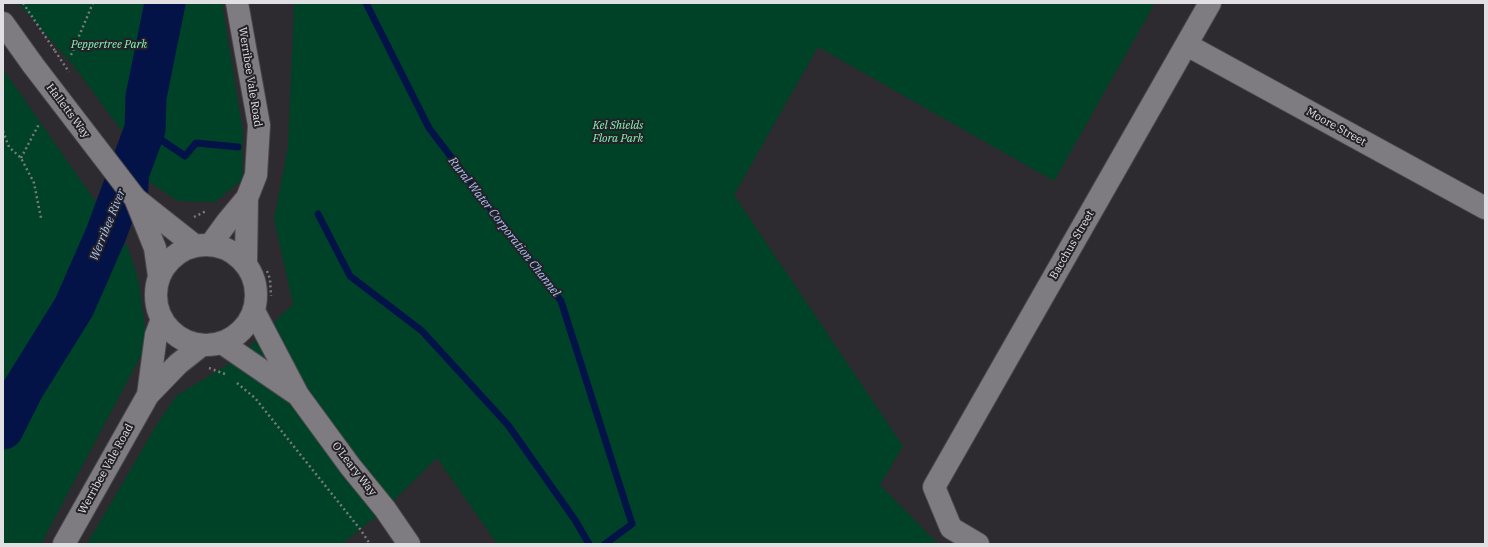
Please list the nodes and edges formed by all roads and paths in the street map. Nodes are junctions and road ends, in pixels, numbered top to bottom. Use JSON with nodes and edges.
{"nodes":[{"id":1,"x":23,"y":3,"type":"edge"},
{"id":2,"x":93,"y":3,"type":"edge"},
{"id":3,"x":237,"y":3,"type":"edge"},
{"id":4,"x":1210,"y":3,"type":"edge"},
{"id":5,"x":3,"y":23,"type":"edge"},
{"id":6,"x":1187,"y":45,"type":"junction"},
{"id":7,"x":55,"y":51,"type":"dead end"},
{"id":8,"x":71,"y":55,"type":"dead end"},
{"id":9,"x":39,"y":124,"type":"dead end"},
{"id":10,"x":3,"y":131,"type":"edge"},
{"id":11,"x":21,"y":158,"type":"junction"},
{"id":12,"x":135,"y":198,"type":"junction"},
{"id":13,"x":247,"y":198,"type":"junction"},
{"id":14,"x":1485,"y":208,"type":"edge"},
{"id":15,"x":208,"y":210,"type":"dead end"},
{"id":16,"x":41,"y":218,"type":"dead end"},
{"id":17,"x":176,"y":232,"type":"junction"},
{"id":18,"x":202,"y":245,"type":"junction"},
{"id":19,"x":246,"y":263,"type":"junction"},
{"id":20,"x":159,"y":276,"type":"junction"},
{"id":21,"x":254,"y":311,"type":"junction"},
{"id":22,"x":162,"y":319,"type":"junction"},
{"id":23,"x":212,"y":344,"type":"junction"},
{"id":24,"x":178,"y":364,"type":"junction"},
{"id":25,"x":227,"y":375,"type":"dead end"},
{"id":26,"x":233,"y":379,"type":"dead end"},
{"id":27,"x":148,"y":395,"type":"junction"},
{"id":28,"x":298,"y":395,"type":"junction"},
{"id":29,"x":64,"y":544,"type":"edge"},
{"id":30,"x":370,"y":544,"type":"edge"},
{"id":31,"x":409,"y":544,"type":"edge"},
{"id":32,"x":978,"y":544,"type":"edge"}],
"edges":[{"from":1,"to":7,"type":"path"},
{"from":2,"to":8,"type":"path"},
{"from":3,"to":13,"type":"street","name":"Werribee Vale Road"},
{"from":4,"to":6,"type":"street","name":"Bacchus Street"},
{"from":5,"to":12,"type":"street","name":"Halletts Way","bridge":true},
{"from":6,"to":14,"type":"street","name":"Moore Street"},
{"from":6,"to":32,"type":"street","name":"Bacchus Street"},
{"from":9,"to":11,"type":"path"},
{"from":10,"to":11,"type":"path"},
{"from":11,"to":16,"type":"path"},
{"from":12,"to":17,"type":"street","name":"Halletts Way"},
{"from":12,"to":20,"type":"street","name":"Halletts Way"},
{"from":13,"to":18,"type":"street","name":"Werribee Vale Road"},
{"from":13,"to":19,"type":"street","name":"Werribee Vale Road"},
{"from":15,"to":17,"type":"path"},
{"from":17,"to":18,"type":"street","name":"Halletts Way"},
{"from":18,"to":19,"type":"street"},
{"from":18,"to":20,"type":"street"},
{"from":19,"to":21,"type":"street"},
{"from":20,"to":22,"type":"street"},
{"from":21,"to":23,"type":"street"},
{"from":21,"to":28,"type":"street","name":"O'Leary Way"},
{"from":22,"to":23,"type":"street"},
{"from":22,"to":27,"type":"street","name":"Werribee Vale Road"},
{"from":23,"to":24,"type":"street","name":"Werribee Vale Road"},
{"from":23,"to":28,"type":"street","name":"O'Leary Way"},
{"from":24,"to":25,"type":"path"},
{"from":24,"to":27,"type":"street","name":"Werribee Vale Road"},
{"from":26,"to":30,"type":"path"},
{"from":27,"to":29,"type":"street","name":"Werribee Vale Road"},
{"from":28,"to":31,"type":"street","name":"O'Leary Way"}]}
